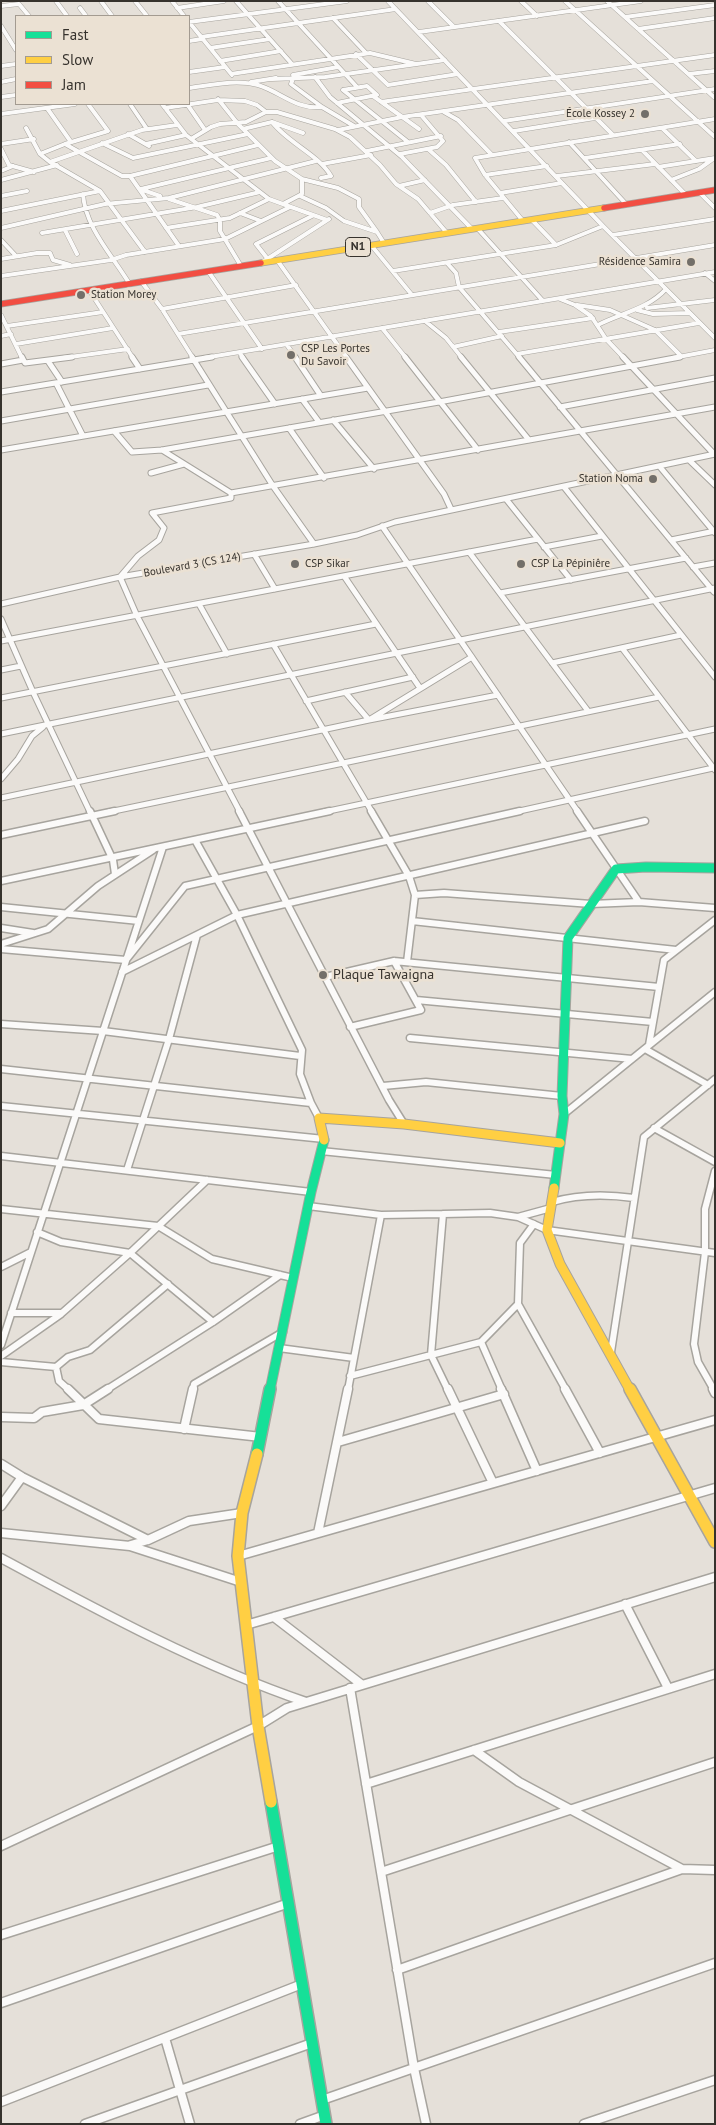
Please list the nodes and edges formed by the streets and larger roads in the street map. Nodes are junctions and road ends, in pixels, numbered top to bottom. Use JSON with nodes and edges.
{"nodes":[{"id":1,"x":56,"y":1,"type":"edge"},
{"id":2,"x":101,"y":1,"type":"edge"},
{"id":3,"x":135,"y":1,"type":"edge"},
{"id":4,"x":172,"y":1,"type":"edge"},
{"id":5,"x":224,"y":1,"type":"edge"},
{"id":6,"x":236,"y":1,"type":"edge"},
{"id":7,"x":278,"y":1,"type":"edge"},
{"id":8,"x":347,"y":1,"type":"edge"},
{"id":9,"x":388,"y":1,"type":"edge"},
{"id":10,"x":428,"y":1,"type":"edge"},
{"id":11,"x":521,"y":1,"type":"edge"},
{"id":12,"x":565,"y":1,"type":"edge"},
{"id":13,"x":607,"y":1,"type":"edge"},
{"id":14,"x":641,"y":1,"type":"edge"},
{"id":15,"x":341,"y":2,"type":"edge"},
{"id":16,"x":612,"y":5,"type":"junction"},
{"id":17,"x":715,"y":5,"type":"edge"},
{"id":18,"x":1,"y":6,"type":"edge"},
{"id":19,"x":80,"y":8,"type":"dead end"},
{"id":20,"x":177,"y":8,"type":"junction"},
{"id":21,"x":396,"y":9,"type":"junction"},
{"id":22,"x":286,"y":10,"type":"junction"},
{"id":23,"x":575,"y":10,"type":"junction"},
{"id":24,"x":248,"y":14,"type":"junction"},
{"id":25,"x":28,"y":15,"type":"edge"},
{"id":26,"x":66,"y":15,"type":"edge"},
{"id":27,"x":85,"y":15,"type":"edge"},
{"id":28,"x":111,"y":15,"type":"edge"},
{"id":29,"x":146,"y":15,"type":"edge"},
{"id":30,"x":183,"y":15,"type":"edge"},
{"id":31,"x":537,"y":16,"type":"junction"},
{"id":32,"x":625,"y":17,"type":"junction"},
{"id":33,"x":333,"y":18,"type":"junction"},
{"id":34,"x":715,"y":18,"type":"edge"},
{"id":35,"x":499,"y":21,"type":"junction"},
{"id":36,"x":190,"y":22,"type":"edge"},
{"id":37,"x":190,"y":23,"type":"edge"},
{"id":38,"x":298,"y":23,"type":"junction"},
{"id":39,"x":1,"y":26,"type":"edge"},
{"id":40,"x":260,"y":28,"type":"junction"},
{"id":41,"x":454,"y":28,"type":"junction"},
{"id":42,"x":638,"y":28,"type":"junction"},
{"id":43,"x":419,"y":32,"type":"junction"},
{"id":44,"x":201,"y":38,"type":"junction"},
{"id":45,"x":270,"y":39,"type":"junction"},
{"id":46,"x":190,"y":41,"type":"edge"},
{"id":47,"x":15,"y":48,"type":"edge"},
{"id":48,"x":210,"y":48,"type":"junction"},
{"id":49,"x":281,"y":51,"type":"junction"},
{"id":50,"x":366,"y":53,"type":"junction"},
{"id":51,"x":356,"y":54,"type":"junction"},
{"id":52,"x":715,"y":55,"type":"edge"},
{"id":53,"x":330,"y":58,"type":"junction"},
{"id":54,"x":444,"y":60,"type":"junction"},
{"id":55,"x":220,"y":61,"type":"junction"},
{"id":56,"x":674,"y":61,"type":"junction"},
{"id":57,"x":15,"y":64,"type":"edge"},
{"id":58,"x":190,"y":64,"type":"edge"},
{"id":59,"x":292,"y":64,"type":"junction"},
{"id":60,"x":416,"y":64,"type":"junction"},
{"id":61,"x":1,"y":66,"type":"edge"},
{"id":62,"x":636,"y":66,"type":"junction"},
{"id":63,"x":225,"y":67,"type":"junction"},
{"id":64,"x":338,"y":67,"type":"junction"},
{"id":65,"x":373,"y":70,"type":"junction"},
{"id":66,"x":715,"y":70,"type":"edge"},
{"id":67,"x":195,"y":71,"type":"junction"},
{"id":68,"x":190,"y":72,"type":"edge"},
{"id":69,"x":231,"y":74,"type":"junction"},
{"id":70,"x":344,"y":74,"type":"junction"},
{"id":71,"x":458,"y":74,"type":"junction"},
{"id":72,"x":689,"y":74,"type":"junction"},
{"id":73,"x":294,"y":77,"type":"junction"},
{"id":74,"x":315,"y":77,"type":"junction"},
{"id":75,"x":555,"y":77,"type":"junction"},
{"id":76,"x":15,"y":79,"type":"edge"},
{"id":77,"x":653,"y":81,"type":"junction"},
{"id":78,"x":1,"y":82,"type":"edge"},
{"id":79,"x":239,"y":82,"type":"junction"},
{"id":80,"x":246,"y":83,"type":"junction"},
{"id":81,"x":357,"y":87,"type":"junction"},
{"id":82,"x":190,"y":88,"type":"edge"},
{"id":83,"x":473,"y":89,"type":"junction"},
{"id":84,"x":707,"y":90,"type":"junction"},
{"id":85,"x":715,"y":90,"type":"edge"},
{"id":86,"x":571,"y":93,"type":"junction"},
{"id":87,"x":15,"y":95,"type":"edge"},
{"id":88,"x":373,"y":96,"type":"junction"},
{"id":89,"x":669,"y":96,"type":"junction"},
{"id":90,"x":1,"y":97,"type":"edge"},
{"id":91,"x":715,"y":98,"type":"edge"},
{"id":92,"x":333,"y":99,"type":"junction"},
{"id":93,"x":218,"y":100,"type":"junction"},
{"id":94,"x":354,"y":100,"type":"junction"},
{"id":95,"x":314,"y":102,"type":"junction"},
{"id":96,"x":382,"y":102,"type":"junction"},
{"id":97,"x":337,"y":103,"type":"junction"},
{"id":98,"x":190,"y":104,"type":"edge"},
{"id":99,"x":68,"y":105,"type":"edge"},
{"id":100,"x":89,"y":105,"type":"edge"},
{"id":101,"x":131,"y":105,"type":"edge"},
{"id":102,"x":188,"y":105,"type":"edge"},
{"id":103,"x":163,"y":106,"type":"edge"},
{"id":104,"x":490,"y":106,"type":"junction"},
{"id":105,"x":322,"y":107,"type":"junction"},
{"id":106,"x":47,"y":108,"type":"junction"},
{"id":107,"x":307,"y":108,"type":"junction"},
{"id":108,"x":586,"y":109,"type":"junction"},
{"id":109,"x":266,"y":112,"type":"junction"},
{"id":110,"x":444,"y":112,"type":"junction"},
{"id":111,"x":1,"y":114,"type":"edge"},
{"id":112,"x":421,"y":115,"type":"junction"},
{"id":113,"x":292,"y":116,"type":"junction"},
{"id":114,"x":402,"y":117,"type":"junction"},
{"id":115,"x":595,"y":118,"type":"junction"},
{"id":116,"x":715,"y":119,"type":"edge"},
{"id":117,"x":504,"y":121,"type":"junction"},
{"id":118,"x":272,"y":122,"type":"junction"},
{"id":119,"x":380,"y":122,"type":"junction"},
{"id":120,"x":697,"y":122,"type":"junction"},
{"id":121,"x":177,"y":124,"type":"junction"},
{"id":122,"x":238,"y":124,"type":"junction"},
{"id":123,"x":365,"y":125,"type":"junction"},
{"id":124,"x":356,"y":126,"type":"junction"},
{"id":125,"x":26,"y":128,"type":"dead end"},
{"id":126,"x":419,"y":128,"type":"dead end"},
{"id":127,"x":662,"y":128,"type":"junction"},
{"id":128,"x":147,"y":129,"type":"junction"},
{"id":129,"x":243,"y":129,"type":"junction"},
{"id":130,"x":205,"y":130,"type":"junction"},
{"id":131,"x":337,"y":130,"type":"junction"},
{"id":132,"x":514,"y":130,"type":"junction"},
{"id":133,"x":303,"y":133,"type":"dead end"},
{"id":134,"x":128,"y":134,"type":"junction"},
{"id":135,"x":248,"y":134,"type":"junction"},
{"id":136,"x":186,"y":135,"type":"junction"},
{"id":137,"x":612,"y":135,"type":"junction"},
{"id":138,"x":441,"y":136,"type":"junction"},
{"id":139,"x":715,"y":137,"type":"edge"},
{"id":140,"x":191,"y":139,"type":"junction"},
{"id":141,"x":34,"y":140,"type":"junction"},
{"id":142,"x":71,"y":142,"type":"junction"},
{"id":143,"x":408,"y":142,"type":"junction"},
{"id":144,"x":569,"y":142,"type":"junction"},
{"id":145,"x":102,"y":143,"type":"junction"},
{"id":146,"x":1,"y":144,"type":"edge"},
{"id":147,"x":65,"y":144,"type":"junction"},
{"id":148,"x":680,"y":144,"type":"junction"},
{"id":149,"x":198,"y":145,"type":"junction"},
{"id":150,"x":258,"y":145,"type":"junction"},
{"id":151,"x":391,"y":146,"type":"junction"},
{"id":152,"x":531,"y":148,"type":"junction"},
{"id":153,"x":1,"y":149,"type":"edge"},
{"id":154,"x":428,"y":149,"type":"junction"},
{"id":155,"x":642,"y":150,"type":"junction"},
{"id":156,"x":367,"y":151,"type":"junction"},
{"id":157,"x":77,"y":152,"type":"junction"},
{"id":158,"x":40,"y":154,"type":"junction"},
{"id":159,"x":400,"y":154,"type":"junction"},
{"id":160,"x":372,"y":155,"type":"junction"},
{"id":161,"x":492,"y":155,"type":"junction"},
{"id":162,"x":213,"y":156,"type":"junction"},
{"id":163,"x":271,"y":158,"type":"junction"},
{"id":164,"x":585,"y":158,"type":"junction"},
{"id":165,"x":714,"y":158,"type":"edge"},
{"id":166,"x":1,"y":161,"type":"edge"},
{"id":167,"x":316,"y":161,"type":"junction"},
{"id":168,"x":696,"y":161,"type":"junction"},
{"id":169,"x":7,"y":162,"type":"junction"},
{"id":170,"x":50,"y":162,"type":"junction"},
{"id":171,"x":322,"y":164,"type":"junction"},
{"id":172,"x":13,"y":166,"type":"junction"},
{"id":173,"x":57,"y":166,"type":"junction"},
{"id":174,"x":547,"y":166,"type":"junction"},
{"id":175,"x":657,"y":166,"type":"junction"},
{"id":176,"x":228,"y":168,"type":"junction"},
{"id":177,"x":287,"y":169,"type":"junction"},
{"id":178,"x":597,"y":171,"type":"junction"},
{"id":179,"x":1,"y":172,"type":"edge"},
{"id":180,"x":35,"y":173,"type":"junction"},
{"id":181,"x":485,"y":175,"type":"junction"},
{"id":182,"x":130,"y":176,"type":"junction"},
{"id":183,"x":557,"y":176,"type":"junction"},
{"id":184,"x":322,"y":178,"type":"dead end"},
{"id":185,"x":302,"y":179,"type":"junction"},
{"id":186,"x":1,"y":180,"type":"edge"},
{"id":187,"x":244,"y":180,"type":"junction"},
{"id":188,"x":426,"y":180,"type":"junction"},
{"id":189,"x":672,"y":180,"type":"junction"},
{"id":190,"x":562,"y":182,"type":"junction"},
{"id":191,"x":399,"y":186,"type":"junction"},
{"id":192,"x":140,"y":189,"type":"junction"},
{"id":193,"x":27,"y":190,"type":"dead end"},
{"id":194,"x":715,"y":190,"type":"edge"},
{"id":195,"x":100,"y":191,"type":"junction"},
{"id":196,"x":260,"y":192,"type":"junction"},
{"id":197,"x":699,"y":192,"type":"junction"},
{"id":198,"x":500,"y":193,"type":"junction"},
{"id":199,"x":83,"y":194,"type":"junction"},
{"id":200,"x":685,"y":194,"type":"junction"},
{"id":201,"x":1,"y":196,"type":"edge"},
{"id":202,"x":300,"y":196,"type":"junction"},
{"id":203,"x":146,"y":198,"type":"junction"},
{"id":204,"x":169,"y":198,"type":"junction"},
{"id":205,"x":503,"y":198,"type":"junction"},
{"id":206,"x":269,"y":199,"type":"junction"},
{"id":207,"x":476,"y":202,"type":"junction"},
{"id":208,"x":110,"y":204,"type":"junction"},
{"id":209,"x":283,"y":204,"type":"junction"},
{"id":210,"x":626,"y":204,"type":"junction"},
{"id":211,"x":451,"y":206,"type":"junction"},
{"id":212,"x":197,"y":207,"type":"junction"},
{"id":213,"x":290,"y":207,"type":"junction"},
{"id":214,"x":715,"y":208,"type":"edge"},
{"id":215,"x":85,"y":209,"type":"junction"},
{"id":216,"x":588,"y":210,"type":"junction"},
{"id":217,"x":1,"y":212,"type":"edge"},
{"id":218,"x":240,"y":213,"type":"junction"},
{"id":219,"x":430,"y":213,"type":"junction"},
{"id":220,"x":157,"y":214,"type":"junction"},
{"id":221,"x":334,"y":214,"type":"junction"},
{"id":222,"x":312,"y":216,"type":"junction"},
{"id":223,"x":715,"y":219,"type":"edge"},
{"id":224,"x":122,"y":220,"type":"junction"},
{"id":225,"x":220,"y":220,"type":"junction"},
{"id":226,"x":327,"y":220,"type":"junction"},
{"id":227,"x":527,"y":220,"type":"junction"},
{"id":228,"x":262,"y":221,"type":"junction"},
{"id":229,"x":92,"y":225,"type":"junction"},
{"id":230,"x":603,"y":226,"type":"junction"},
{"id":231,"x":1,"y":228,"type":"edge"},
{"id":232,"x":166,"y":228,"type":"junction"},
{"id":233,"x":475,"y":229,"type":"junction"},
{"id":234,"x":65,"y":230,"type":"junction"},
{"id":235,"x":377,"y":232,"type":"junction"},
{"id":236,"x":42,"y":233,"type":"dead end"},
{"id":237,"x":447,"y":233,"type":"junction"},
{"id":238,"x":613,"y":235,"type":"junction"},
{"id":239,"x":225,"y":238,"type":"junction"},
{"id":240,"x":1,"y":240,"type":"edge"},
{"id":241,"x":384,"y":243,"type":"junction"},
{"id":242,"x":370,"y":245,"type":"junction"},
{"id":243,"x":556,"y":245,"type":"junction"},
{"id":244,"x":715,"y":245,"type":"edge"},
{"id":245,"x":179,"y":246,"type":"junction"},
{"id":246,"x":145,"y":252,"type":"junction"},
{"id":247,"x":77,"y":254,"type":"dead end"},
{"id":248,"x":503,"y":254,"type":"junction"},
{"id":249,"x":16,"y":256,"type":"junction"},
{"id":250,"x":636,"y":258,"type":"junction"},
{"id":251,"x":1,"y":259,"type":"edge"},
{"id":252,"x":115,"y":259,"type":"junction"},
{"id":253,"x":264,"y":260,"type":"junction"},
{"id":254,"x":277,"y":260,"type":"junction"},
{"id":255,"x":447,"y":263,"type":"junction"},
{"id":256,"x":71,"y":266,"type":"junction"},
{"id":257,"x":241,"y":266,"type":"junction"},
{"id":258,"x":208,"y":271,"type":"junction"},
{"id":259,"x":393,"y":271,"type":"junction"},
{"id":260,"x":715,"y":272,"type":"edge"},
{"id":261,"x":705,"y":273,"type":"junction"},
{"id":262,"x":1,"y":276,"type":"edge"},
{"id":263,"x":522,"y":277,"type":"junction"},
{"id":264,"x":658,"y":281,"type":"junction"},
{"id":265,"x":141,"y":282,"type":"junction"},
{"id":266,"x":715,"y":282,"type":"edge"},
{"id":267,"x":129,"y":283,"type":"junction"},
{"id":268,"x":296,"y":285,"type":"junction"},
{"id":269,"x":459,"y":287,"type":"junction"},
{"id":270,"x":666,"y":289,"type":"junction"},
{"id":271,"x":88,"y":290,"type":"junction"},
{"id":272,"x":412,"y":295,"type":"junction"},
{"id":273,"x":226,"y":298,"type":"junction"},
{"id":274,"x":558,"y":298,"type":"junction"},
{"id":275,"x":715,"y":300,"type":"edge"},
{"id":276,"x":543,"y":301,"type":"junction"},
{"id":277,"x":1,"y":304,"type":"edge"},
{"id":278,"x":573,"y":304,"type":"junction"},
{"id":279,"x":682,"y":305,"type":"junction"},
{"id":280,"x":643,"y":308,"type":"junction"},
{"id":281,"x":162,"y":309,"type":"junction"},
{"id":282,"x":636,"y":310,"type":"junction"},
{"id":283,"x":314,"y":311,"type":"junction"},
{"id":284,"x":103,"y":312,"type":"junction"},
{"id":285,"x":481,"y":312,"type":"junction"},
{"id":286,"x":690,"y":313,"type":"junction"},
{"id":287,"x":1,"y":315,"type":"edge"},
{"id":288,"x":621,"y":315,"type":"junction"},
{"id":289,"x":593,"y":318,"type":"junction"},
{"id":290,"x":425,"y":321,"type":"junction"},
{"id":291,"x":244,"y":323,"type":"junction"},
{"id":292,"x":700,"y":323,"type":"junction"},
{"id":293,"x":598,"y":325,"type":"junction"},
{"id":294,"x":7,"y":326,"type":"junction"},
{"id":295,"x":114,"y":328,"type":"junction"},
{"id":296,"x":382,"y":328,"type":"junction"},
{"id":297,"x":656,"y":330,"type":"junction"},
{"id":298,"x":11,"y":334,"type":"junction"},
{"id":299,"x":178,"y":334,"type":"junction"},
{"id":300,"x":501,"y":334,"type":"junction"},
{"id":301,"x":1,"y":336,"type":"edge"},
{"id":302,"x":332,"y":337,"type":"junction"},
{"id":303,"x":715,"y":338,"type":"edge"},
{"id":304,"x":606,"y":339,"type":"junction"},
{"id":305,"x":16,"y":344,"type":"junction"},
{"id":306,"x":287,"y":345,"type":"junction"},
{"id":307,"x":453,"y":347,"type":"junction"},
{"id":308,"x":128,"y":349,"type":"junction"},
{"id":309,"x":262,"y":349,"type":"junction"},
{"id":310,"x":715,"y":350,"type":"edge"},
{"id":311,"x":240,"y":353,"type":"junction"},
{"id":312,"x":517,"y":354,"type":"junction"},
{"id":313,"x":681,"y":356,"type":"junction"},
{"id":314,"x":23,"y":360,"type":"junction"},
{"id":315,"x":194,"y":360,"type":"junction"},
{"id":316,"x":48,"y":361,"type":"junction"},
{"id":317,"x":1,"y":364,"type":"edge"},
{"id":318,"x":630,"y":365,"type":"junction"},
{"id":319,"x":140,"y":369,"type":"junction"},
{"id":320,"x":715,"y":378,"type":"edge"},
{"id":321,"x":542,"y":382,"type":"junction"},
{"id":322,"x":59,"y":383,"type":"junction"},
{"id":323,"x":208,"y":385,"type":"junction"},
{"id":324,"x":368,"y":388,"type":"junction"},
{"id":325,"x":653,"y":390,"type":"junction"},
{"id":326,"x":1,"y":392,"type":"edge"},
{"id":327,"x":490,"y":392,"type":"junction"},
{"id":328,"x":322,"y":396,"type":"junction"},
{"id":329,"x":302,"y":399,"type":"junction"},
{"id":330,"x":439,"y":402,"type":"junction"},
{"id":331,"x":275,"y":404,"type":"junction"},
{"id":332,"x":560,"y":406,"type":"junction"},
{"id":333,"x":715,"y":407,"type":"edge"},
{"id":334,"x":69,"y":409,"type":"junction"},
{"id":335,"x":384,"y":410,"type":"junction"},
{"id":336,"x":226,"y":412,"type":"junction"},
{"id":337,"x":675,"y":414,"type":"junction"},
{"id":338,"x":333,"y":420,"type":"junction"},
{"id":339,"x":1,"y":421,"type":"edge"},
{"id":340,"x":320,"y":422,"type":"junction"},
{"id":341,"x":289,"y":428,"type":"junction"},
{"id":342,"x":114,"y":431,"type":"junction"},
{"id":343,"x":580,"y":431,"type":"junction"},
{"id":344,"x":83,"y":436,"type":"junction"},
{"id":345,"x":244,"y":437,"type":"junction"},
{"id":346,"x":529,"y":440,"type":"junction"},
{"id":347,"x":1,"y":450,"type":"edge"},
{"id":348,"x":162,"y":450,"type":"junction"},
{"id":349,"x":478,"y":450,"type":"junction"},
{"id":350,"x":714,"y":454,"type":"edge"},
{"id":351,"x":420,"y":460,"type":"junction"},
{"id":352,"x":689,"y":460,"type":"junction"},
{"id":353,"x":184,"y":464,"type":"junction"},
{"id":354,"x":660,"y":467,"type":"junction"},
{"id":355,"x":374,"y":469,"type":"junction"},
{"id":356,"x":150,"y":473,"type":"dead end"},
{"id":357,"x":618,"y":476,"type":"junction"},
{"id":358,"x":324,"y":478,"type":"junction"},
{"id":359,"x":715,"y":485,"type":"edge"},
{"id":360,"x":273,"y":486,"type":"junction"},
{"id":361,"x":564,"y":487,"type":"junction"},
{"id":362,"x":232,"y":493,"type":"junction"},
{"id":363,"x":506,"y":499,"type":"junction"},
{"id":364,"x":451,"y":510,"type":"junction"},
{"id":365,"x":382,"y":526,"type":"junction"},
{"id":366,"x":714,"y":532,"type":"edge"},
{"id":367,"x":602,"y":536,"type":"junction"},
{"id":368,"x":538,"y":539,"type":"junction"},
{"id":369,"x":671,"y":540,"type":"junction"},
{"id":370,"x":314,"y":544,"type":"junction"},
{"id":371,"x":544,"y":547,"type":"junction"},
{"id":372,"x":469,"y":552,"type":"junction"},
{"id":373,"x":254,"y":554,"type":"junction"},
{"id":374,"x":686,"y":558,"type":"junction"},
{"id":375,"x":715,"y":563,"type":"edge"},
{"id":376,"x":408,"y":564,"type":"junction"},
{"id":377,"x":694,"y":567,"type":"junction"},
{"id":378,"x":628,"y":569,"type":"junction"},
{"id":379,"x":344,"y":576,"type":"junction"},
{"id":380,"x":120,"y":577,"type":"junction"},
{"id":381,"x":570,"y":580,"type":"junction"},
{"id":382,"x":274,"y":589,"type":"junction"},
{"id":383,"x":714,"y":590,"type":"edge"},
{"id":384,"x":500,"y":593,"type":"junction"},
{"id":385,"x":654,"y":601,"type":"junction"},
{"id":386,"x":1,"y":604,"type":"edge"},
{"id":387,"x":199,"y":604,"type":"junction"},
{"id":388,"x":137,"y":616,"type":"junction"},
{"id":389,"x":1,"y":619,"type":"edge"},
{"id":390,"x":376,"y":624,"type":"junction"},
{"id":391,"x":525,"y":627,"type":"junction"},
{"id":392,"x":681,"y":635,"type":"junction"},
{"id":393,"x":10,"y":640,"type":"junction"},
{"id":394,"x":460,"y":640,"type":"junction"},
{"id":395,"x":1,"y":641,"type":"edge"},
{"id":396,"x":273,"y":644,"type":"junction"},
{"id":397,"x":622,"y":648,"type":"junction"},
{"id":398,"x":396,"y":653,"type":"junction"},
{"id":399,"x":227,"y":654,"type":"junction"},
{"id":400,"x":472,"y":657,"type":"junction"},
{"id":401,"x":552,"y":663,"type":"junction"},
{"id":402,"x":21,"y":666,"type":"junction"},
{"id":403,"x":164,"y":668,"type":"junction"},
{"id":404,"x":1,"y":670,"type":"edge"},
{"id":405,"x":291,"y":675,"type":"junction"},
{"id":406,"x":413,"y":677,"type":"junction"},
{"id":407,"x":715,"y":677,"type":"edge"},
{"id":408,"x":420,"y":688,"type":"junction"},
{"id":409,"x":33,"y":692,"type":"junction"},
{"id":410,"x":345,"y":692,"type":"junction"},
{"id":411,"x":498,"y":695,"type":"junction"},
{"id":412,"x":179,"y":697,"type":"junction"},
{"id":413,"x":658,"y":697,"type":"junction"},
{"id":414,"x":1,"y":698,"type":"edge"},
{"id":415,"x":306,"y":701,"type":"junction"},
{"id":416,"x":588,"y":712,"type":"junction"},
{"id":417,"x":368,"y":720,"type":"junction"},
{"id":418,"x":48,"y":725,"type":"junction"},
{"id":419,"x":519,"y":726,"type":"junction"},
{"id":420,"x":715,"y":729,"type":"edge"},
{"id":421,"x":324,"y":731,"type":"junction"},
{"id":422,"x":1,"y":734,"type":"edge"},
{"id":423,"x":688,"y":735,"type":"junction"},
{"id":424,"x":209,"y":755,"type":"junction"},
{"id":425,"x":343,"y":763,"type":"junction"},
{"id":426,"x":545,"y":765,"type":"junction"},
{"id":427,"x":714,"y":769,"type":"edge"},
{"id":428,"x":1,"y":779,"type":"edge"},
{"id":429,"x":75,"y":783,"type":"junction"},
{"id":430,"x":226,"y":788,"type":"junction"},
{"id":431,"x":1,"y":798,"type":"edge"},
{"id":432,"x":569,"y":800,"type":"junction"},
{"id":433,"x":366,"y":803,"type":"junction"},
{"id":434,"x":91,"y":816,"type":"junction"},
{"id":435,"x":645,"y":821,"type":"dead end"},
{"id":436,"x":247,"y":828,"type":"junction"},
{"id":437,"x":592,"y":833,"type":"junction"},
{"id":438,"x":1,"y":835,"type":"edge"},
{"id":439,"x":195,"y":840,"type":"junction"},
{"id":440,"x":388,"y":841,"type":"junction"},
{"id":441,"x":160,"y":847,"type":"junction"},
{"id":442,"x":112,"y":858,"type":"junction"},
{"id":443,"x":268,"y":868,"type":"junction"},
{"id":444,"x":715,"y":868,"type":"edge"},
{"id":445,"x":616,"y":869,"type":"junction"},
{"id":446,"x":116,"y":874,"type":"junction"},
{"id":447,"x":409,"y":876,"type":"junction"},
{"id":448,"x":216,"y":880,"type":"junction"},
{"id":449,"x":1,"y":881,"type":"edge"},
{"id":450,"x":415,"y":894,"type":"junction"},
{"id":451,"x":639,"y":902,"type":"junction"},
{"id":452,"x":287,"y":904,"type":"junction"},
{"id":453,"x":591,"y":904,"type":"junction"},
{"id":454,"x":1,"y":907,"type":"edge"},
{"id":455,"x":715,"y":908,"type":"edge"},
{"id":456,"x":66,"y":914,"type":"junction"},
{"id":457,"x":237,"y":915,"type":"junction"},
{"id":458,"x":715,"y":920,"type":"edge"},
{"id":459,"x":139,"y":921,"type":"junction"},
{"id":460,"x":412,"y":921,"type":"junction"},
{"id":461,"x":1,"y":928,"type":"edge"},
{"id":462,"x":36,"y":934,"type":"junction"},
{"id":463,"x":198,"y":935,"type":"junction"},
{"id":464,"x":568,"y":938,"type":"junction"},
{"id":465,"x":1,"y":944,"type":"edge"},
{"id":466,"x":1,"y":949,"type":"edge"},
{"id":467,"x":676,"y":950,"type":"junction"},
{"id":468,"x":126,"y":960,"type":"junction"},
{"id":469,"x":394,"y":961,"type":"junction"},
{"id":470,"x":407,"y":962,"type":"junction"},
{"id":471,"x":122,"y":972,"type":"junction"},
{"id":472,"x":325,"y":977,"type":"junction"},
{"id":473,"x":566,"y":978,"type":"junction"},
{"id":474,"x":659,"y":987,"type":"junction"},
{"id":475,"x":715,"y":992,"type":"edge"},
{"id":476,"x":416,"y":1000,"type":"junction"},
{"id":477,"x":564,"y":1014,"type":"junction"},
{"id":478,"x":653,"y":1022,"type":"junction"},
{"id":479,"x":1,"y":1024,"type":"edge"},
{"id":480,"x":350,"y":1026,"type":"junction"},
{"id":481,"x":103,"y":1032,"type":"junction"},
{"id":482,"x":410,"y":1038,"type":"dead end"},
{"id":483,"x":169,"y":1039,"type":"junction"},
{"id":484,"x":647,"y":1047,"type":"junction"},
{"id":485,"x":563,"y":1054,"type":"junction"},
{"id":486,"x":300,"y":1056,"type":"junction"},
{"id":487,"x":632,"y":1059,"type":"junction"},
{"id":488,"x":1,"y":1069,"type":"edge"},
{"id":489,"x":88,"y":1078,"type":"junction"},
{"id":490,"x":715,"y":1079,"type":"edge"},
{"id":491,"x":708,"y":1085,"type":"junction"},
{"id":492,"x":154,"y":1086,"type":"junction"},
{"id":493,"x":383,"y":1086,"type":"junction"},
{"id":494,"x":562,"y":1096,"type":"junction"},
{"id":495,"x":311,"y":1103,"type":"junction"},
{"id":496,"x":1,"y":1106,"type":"edge"},
{"id":497,"x":76,"y":1114,"type":"junction"},
{"id":498,"x":564,"y":1114,"type":"junction"},
{"id":499,"x":319,"y":1118,"type":"junction"},
{"id":500,"x":143,"y":1121,"type":"junction"},
{"id":501,"x":404,"y":1124,"type":"junction"},
{"id":502,"x":654,"y":1128,"type":"junction"},
{"id":503,"x":324,"y":1139,"type":"junction"},
{"id":504,"x":560,"y":1143,"type":"junction"},
{"id":505,"x":321,"y":1151,"type":"junction"},
{"id":506,"x":1,"y":1156,"type":"edge"},
{"id":507,"x":715,"y":1162,"type":"edge"},
{"id":508,"x":60,"y":1163,"type":"junction"},
{"id":509,"x":127,"y":1170,"type":"junction"},
{"id":510,"x":715,"y":1171,"type":"edge"},
{"id":511,"x":556,"y":1175,"type":"junction"},
{"id":512,"x":207,"y":1180,"type":"junction"},
{"id":513,"x":311,"y":1192,"type":"junction"},
{"id":514,"x":634,"y":1198,"type":"junction"},
{"id":515,"x":551,"y":1205,"type":"junction"},
{"id":516,"x":308,"y":1206,"type":"junction"},
{"id":517,"x":1,"y":1209,"type":"edge"},
{"id":518,"x":44,"y":1214,"type":"junction"},
{"id":519,"x":381,"y":1214,"type":"junction"},
{"id":520,"x":443,"y":1214,"type":"junction"},
{"id":521,"x":518,"y":1217,"type":"junction"},
{"id":522,"x":534,"y":1224,"type":"junction"},
{"id":523,"x":158,"y":1226,"type":"junction"},
{"id":524,"x":547,"y":1230,"type":"junction"},
{"id":525,"x":38,"y":1232,"type":"junction"},
{"id":526,"x":627,"y":1240,"type":"junction"},
{"id":527,"x":31,"y":1252,"type":"junction"},
{"id":528,"x":705,"y":1252,"type":"junction"},
{"id":529,"x":130,"y":1253,"type":"junction"},
{"id":530,"x":715,"y":1254,"type":"edge"},
{"id":531,"x":1,"y":1267,"type":"edge"},
{"id":532,"x":280,"y":1275,"type":"junction"},
{"id":533,"x":293,"y":1278,"type":"junction"},
{"id":534,"x":168,"y":1284,"type":"junction"},
{"id":535,"x":518,"y":1304,"type":"junction"},
{"id":536,"x":11,"y":1313,"type":"junction"},
{"id":537,"x":62,"y":1313,"type":"junction"},
{"id":538,"x":213,"y":1322,"type":"junction"},
{"id":539,"x":283,"y":1332,"type":"junction"},
{"id":540,"x":481,"y":1342,"type":"junction"},
{"id":541,"x":1,"y":1345,"type":"edge"},
{"id":542,"x":279,"y":1348,"type":"junction"},
{"id":543,"x":611,"y":1352,"type":"junction"},
{"id":544,"x":1,"y":1356,"type":"edge"},
{"id":545,"x":431,"y":1356,"type":"junction"},
{"id":546,"x":354,"y":1358,"type":"junction"},
{"id":547,"x":1,"y":1362,"type":"edge"},
{"id":548,"x":56,"y":1367,"type":"junction"},
{"id":549,"x":350,"y":1376,"type":"junction"},
{"id":550,"x":715,"y":1393,"type":"edge"},
{"id":551,"x":504,"y":1394,"type":"junction"},
{"id":552,"x":83,"y":1405,"type":"junction"},
{"id":553,"x":456,"y":1408,"type":"junction"},
{"id":554,"x":1,"y":1418,"type":"edge"},
{"id":555,"x":715,"y":1420,"type":"edge"},
{"id":556,"x":184,"y":1429,"type":"junction"},
{"id":557,"x":261,"y":1437,"type":"junction"},
{"id":558,"x":657,"y":1437,"type":"junction"},
{"id":559,"x":338,"y":1442,"type":"junction"},
{"id":560,"x":600,"y":1453,"type":"junction"},
{"id":561,"x":1,"y":1464,"type":"edge"},
{"id":562,"x":537,"y":1471,"type":"junction"},
{"id":563,"x":22,"y":1477,"type":"junction"},
{"id":564,"x":493,"y":1483,"type":"junction"},
{"id":565,"x":715,"y":1488,"type":"edge"},
{"id":566,"x":689,"y":1495,"type":"junction"},
{"id":567,"x":1,"y":1506,"type":"edge"},
{"id":568,"x":242,"y":1513,"type":"junction"},
{"id":569,"x":1,"y":1533,"type":"edge"},
{"id":570,"x":318,"y":1533,"type":"junction"},
{"id":571,"x":148,"y":1540,"type":"junction"},
{"id":572,"x":715,"y":1542,"type":"edge"},
{"id":573,"x":130,"y":1546,"type":"junction"},
{"id":574,"x":238,"y":1556,"type":"junction"},
{"id":575,"x":1,"y":1558,"type":"edge"},
{"id":576,"x":715,"y":1577,"type":"edge"},
{"id":577,"x":241,"y":1582,"type":"junction"},
{"id":578,"x":625,"y":1604,"type":"junction"},
{"id":579,"x":274,"y":1617,"type":"junction"},
{"id":580,"x":246,"y":1625,"type":"junction"},
{"id":581,"x":715,"y":1674,"type":"edge"},
{"id":582,"x":253,"y":1684,"type":"junction"},
{"id":583,"x":361,"y":1684,"type":"junction"},
{"id":584,"x":350,"y":1688,"type":"junction"},
{"id":585,"x":668,"y":1688,"type":"junction"},
{"id":586,"x":306,"y":1702,"type":"junction"},
{"id":587,"x":258,"y":1726,"type":"junction"},
{"id":588,"x":474,"y":1750,"type":"junction"},
{"id":589,"x":715,"y":1762,"type":"edge"},
{"id":590,"x":366,"y":1784,"type":"junction"},
{"id":591,"x":572,"y":1809,"type":"junction"},
{"id":592,"x":1,"y":1846,"type":"edge"},
{"id":593,"x":279,"y":1846,"type":"junction"},
{"id":594,"x":682,"y":1870,"type":"junction"},
{"id":595,"x":715,"y":1870,"type":"edge"},
{"id":596,"x":381,"y":1872,"type":"junction"},
{"id":597,"x":289,"y":1903,"type":"junction"},
{"id":598,"x":1,"y":1935,"type":"edge"},
{"id":599,"x":715,"y":1963,"type":"edge"},
{"id":600,"x":397,"y":1970,"type":"junction"},
{"id":601,"x":302,"y":1984,"type":"junction"},
{"id":602,"x":1,"y":2003,"type":"edge"},
{"id":603,"x":164,"y":2038,"type":"junction"},
{"id":604,"x":312,"y":2043,"type":"junction"},
{"id":605,"x":414,"y":2068,"type":"junction"},
{"id":606,"x":715,"y":2080,"type":"edge"},
{"id":607,"x":180,"y":2090,"type":"junction"},
{"id":608,"x":322,"y":2100,"type":"junction"},
{"id":609,"x":1,"y":2102,"type":"edge"},
{"id":610,"x":325,"y":2119,"type":"edge"},
{"id":611,"x":85,"y":2124,"type":"edge"},
{"id":612,"x":190,"y":2124,"type":"edge"},
{"id":613,"x":300,"y":2124,"type":"edge"},
{"id":614,"x":426,"y":2124,"type":"edge"},
{"id":615,"x":584,"y":2124,"type":"edge"}],
"edges":[{"from":1,"to":26,"type":"street"},
{"from":2,"to":28,"type":"street"},
{"from":3,"to":29,"type":"street"},
{"from":4,"to":20,"type":"street"},
{"from":5,"to":20,"type":"street"},
{"from":6,"to":24,"type":"street"},
{"from":7,"to":22,"type":"street"},
{"from":8,"to":15,"type":"street"},
{"from":9,"to":21,"type":"street"},
{"from":10,"to":41,"type":"street"},
{"from":11,"to":31,"type":"street"},
{"from":12,"to":23,"type":"street"},
{"from":13,"to":16,"type":"street"},
{"from":14,"to":16,"type":"street"},
{"from":15,"to":22,"type":"street"},
{"from":16,"to":23,"type":"street"},
{"from":16,"to":32,"type":"street"},
{"from":17,"to":32,"type":"street"},
{"from":18,"to":25,"type":"street"},
{"from":19,"to":27,"type":"street"},
{"from":20,"to":30,"type":"street"},
{"from":21,"to":33,"type":"street"},
{"from":21,"to":43,"type":"street"},
{"from":22,"to":24,"type":"street"},
{"from":22,"to":38,"type":"street"},
{"from":23,"to":31,"type":"street"},
{"from":23,"to":62,"type":"street"},
{"from":24,"to":36,"type":"street"},
{"from":24,"to":40,"type":"street"},
{"from":31,"to":35,"type":"street"},
{"from":32,"to":42,"type":"street"},
{"from":33,"to":38,"type":"street"},
{"from":33,"to":50,"type":"street"},
{"from":34,"to":42,"type":"street"},
{"from":35,"to":41,"type":"street"},
{"from":35,"to":75,"type":"street"},
{"from":37,"to":44,"type":"street"},
{"from":38,"to":40,"type":"street"},
{"from":38,"to":53,"type":"street"},
{"from":39,"to":47,"type":"street"},
{"from":40,"to":44,"type":"street"},
{"from":40,"to":45,"type":"street"},
{"from":41,"to":43,"type":"street"},
{"from":42,"to":56,"type":"street"},
{"from":43,"to":54,"type":"street"},
{"from":44,"to":46,"type":"street"},
{"from":44,"to":48,"type":"street"},
{"from":45,"to":48,"type":"street"},
{"from":45,"to":49,"type":"street"},
{"from":48,"to":55,"type":"street"},
{"from":49,"to":55,"type":"street"},
{"from":49,"to":59,"type":"street"},
{"from":50,"to":51,"type":"street"},
{"from":50,"to":60,"type":"street"},
{"from":51,"to":53,"type":"street"},
{"from":51,"to":65,"type":"street"},
{"from":52,"to":56,"type":"street"},
{"from":53,"to":59,"type":"street"},
{"from":53,"to":64,"type":"street"},
{"from":54,"to":60,"type":"street"},
{"from":54,"to":71,"type":"street"},
{"from":55,"to":63,"type":"street"},
{"from":56,"to":62,"type":"street"},
{"from":56,"to":72,"type":"street"},
{"from":57,"to":61,"type":"street"},
{"from":58,"to":67,"type":"street"},
{"from":59,"to":69,"type":"street"},
{"from":60,"to":65,"type":"street"},
{"from":62,"to":75,"type":"street"},
{"from":62,"to":77,"type":"street"},
{"from":63,"to":67,"type":"street"},
{"from":63,"to":69,"type":"street"},
{"from":64,"to":70,"type":"street"},
{"from":64,"to":73,"type":"street"},
{"from":65,"to":70,"type":"street"},
{"from":65,"to":71,"type":"street"},
{"from":66,"to":72,"type":"street"},
{"from":67,"to":68,"type":"street"},
{"from":69,"to":79,"type":"street"},
{"from":70,"to":74,"type":"street"},
{"from":70,"to":81,"type":"street"},
{"from":71,"to":83,"type":"street"},
{"from":72,"to":84,"type":"street"},
{"from":73,"to":74,"type":"street"},
{"from":73,"to":80,"type":"street"},
{"from":73,"to":95,"type":"street"},
{"from":74,"to":92,"type":"street"},
{"from":75,"to":83,"type":"street"},
{"from":75,"to":86,"type":"street"},
{"from":76,"to":78,"type":"street"},
{"from":77,"to":86,"type":"street"},
{"from":77,"to":89,"type":"street"},
{"from":79,"to":80,"type":"street"},
{"from":79,"to":82,"type":"street"},
{"from":80,"to":107,"type":"street"},
{"from":81,"to":88,"type":"street"},
{"from":81,"to":94,"type":"street"},
{"from":83,"to":96,"type":"street"},
{"from":83,"to":104,"type":"street"},
{"from":84,"to":85,"type":"street"},
{"from":84,"to":89,"type":"street"},
{"from":84,"to":91,"type":"street"},
{"from":86,"to":104,"type":"street"},
{"from":86,"to":108,"type":"street"},
{"from":87,"to":90,"type":"street"},
{"from":88,"to":94,"type":"street"},
{"from":88,"to":96,"type":"street"},
{"from":89,"to":108,"type":"street"},
{"from":89,"to":120,"type":"street"},
{"from":92,"to":95,"type":"street"},
{"from":92,"to":97,"type":"street"},
{"from":93,"to":98,"type":"street"},
{"from":93,"to":109,"type":"street"},
{"from":93,"to":122,"type":"street"},
{"from":94,"to":97,"type":"street"},
{"from":94,"to":119,"type":"street"},
{"from":95,"to":105,"type":"street"},
{"from":96,"to":114,"type":"street"},
{"from":97,"to":123,"type":"street"},
{"from":99,"to":106,"type":"street"},
{"from":100,"to":142,"type":"street"},
{"from":101,"to":128,"type":"street"},
{"from":102,"to":130,"type":"street"},
{"from":103,"to":121,"type":"street"},
{"from":104,"to":110,"type":"street"},
{"from":104,"to":117,"type":"street"},
{"from":105,"to":107,"type":"street"},
{"from":105,"to":124,"type":"street"},
{"from":106,"to":111,"type":"street"},
{"from":106,"to":142,"type":"street"},
{"from":107,"to":113,"type":"street"},
{"from":108,"to":115,"type":"street"},
{"from":108,"to":117,"type":"street"},
{"from":109,"to":113,"type":"street"},
{"from":109,"to":122,"type":"street"},
{"from":110,"to":112,"type":"street"},
{"from":110,"to":161,"type":"street"},
{"from":112,"to":114,"type":"street"},
{"from":112,"to":138,"type":"street"},
{"from":113,"to":131,"type":"street"},
{"from":114,"to":119,"type":"street"},
{"from":114,"to":126,"type":"street"},
{"from":115,"to":132,"type":"street"},
{"from":115,"to":137,"type":"street"},
{"from":116,"to":120,"type":"street"},
{"from":117,"to":132,"type":"street"},
{"from":118,"to":129,"type":"street"},
{"from":118,"to":133,"type":"street"},
{"from":118,"to":167,"type":"street"},
{"from":119,"to":123,"type":"street"},
{"from":119,"to":143,"type":"street"},
{"from":120,"to":127,"type":"street"},
{"from":120,"to":139,"type":"street"},
{"from":121,"to":128,"type":"street"},
{"from":121,"to":136,"type":"street"},
{"from":122,"to":129,"type":"street"},
{"from":122,"to":130,"type":"street"},
{"from":123,"to":124,"type":"street"},
{"from":123,"to":151,"type":"street"},
{"from":124,"to":131,"type":"street"},
{"from":125,"to":141,"type":"street"},
{"from":127,"to":137,"type":"street"},
{"from":127,"to":148,"type":"street"},
{"from":128,"to":134,"type":"street"},
{"from":129,"to":135,"type":"street"},
{"from":130,"to":140,"type":"street"},
{"from":131,"to":156,"type":"street"},
{"from":132,"to":152,"type":"street"},
{"from":134,"to":136,"type":"street"},
{"from":134,"to":145,"type":"street"},
{"from":135,"to":149,"type":"street"},
{"from":135,"to":150,"type":"street"},
{"from":136,"to":140,"type":"street"},
{"from":137,"to":144,"type":"street"},
{"from":138,"to":143,"type":"street"},
{"from":138,"to":154,"type":"street"},
{"from":140,"to":149,"type":"street"},
{"from":141,"to":146,"type":"street"},
{"from":141,"to":158,"type":"street"},
{"from":142,"to":147,"type":"street"},
{"from":143,"to":151,"type":"street"},
{"from":144,"to":152,"type":"street"},
{"from":144,"to":164,"type":"street"},
{"from":145,"to":149,"type":"street"},
{"from":145,"to":157,"type":"street"},
{"from":147,"to":157,"type":"street"},
{"from":147,"to":158,"type":"street"},
{"from":148,"to":155,"type":"street"},
{"from":148,"to":168,"type":"street"},
{"from":149,"to":162,"type":"street"},
{"from":150,"to":162,"type":"street"},
{"from":150,"to":163,"type":"street"},
{"from":151,"to":156,"type":"street"},
{"from":151,"to":159,"type":"street"},
{"from":152,"to":161,"type":"street"},
{"from":152,"to":174,"type":"street"},
{"from":153,"to":169,"type":"street"},
{"from":154,"to":159,"type":"street"},
{"from":154,"to":207,"type":"street"},
{"from":155,"to":164,"type":"street"},
{"from":155,"to":175,"type":"street"},
{"from":156,"to":160,"type":"street"},
{"from":157,"to":170,"type":"street"},
{"from":157,"to":182,"type":"street"},
{"from":158,"to":170,"type":"street"},
{"from":159,"to":188,"type":"street"},
{"from":160,"to":171,"type":"street"},
{"from":160,"to":191,"type":"street"},
{"from":161,"to":181,"type":"street"},
{"from":162,"to":176,"type":"street"},
{"from":162,"to":182,"type":"street"},
{"from":163,"to":176,"type":"street"},
{"from":163,"to":177,"type":"street"},
{"from":164,"to":178,"type":"street"},
{"from":165,"to":168,"type":"street"},
{"from":165,"to":189,"type":"street"},
{"from":166,"to":169,"type":"street"},
{"from":167,"to":171,"type":"street"},
{"from":167,"to":177,"type":"street"},
{"from":168,"to":175,"type":"street"},
{"from":169,"to":172,"type":"street"},
{"from":170,"to":173,"type":"street"},
{"from":171,"to":184,"type":"street"},
{"from":172,"to":179,"type":"street"},
{"from":172,"to":180,"type":"street"},
{"from":173,"to":180,"type":"street"},
{"from":173,"to":195,"type":"street"},
{"from":174,"to":181,"type":"street"},
{"from":174,"to":183,"type":"street"},
{"from":175,"to":178,"type":"street"},
{"from":175,"to":189,"type":"street"},
{"from":176,"to":187,"type":"street"},
{"from":176,"to":192,"type":"street"},
{"from":177,"to":185,"type":"street"},
{"from":177,"to":187,"type":"street"},
{"from":178,"to":183,"type":"street"},
{"from":178,"to":210,"type":"street"},
{"from":180,"to":186,"type":"street"},
{"from":181,"to":198,"type":"street"},
{"from":182,"to":192,"type":"street"},
{"from":183,"to":190,"type":"street"},
{"from":185,"to":202,"type":"street"},
{"from":185,"to":235,"type":"street"},
{"from":187,"to":196,"type":"street"},
{"from":187,"to":204,"type":"street"},
{"from":188,"to":191,"type":"street"},
{"from":188,"to":211,"type":"street"},
{"from":189,"to":200,"type":"street"},
{"from":190,"to":198,"type":"street"},
{"from":190,"to":216,"type":"street"},
{"from":191,"to":219,"type":"street"},
{"from":192,"to":203,"type":"street"},
{"from":192,"to":204,"type":"street"},
{"from":193,"to":201,"type":"street"},
{"from":194,"to":197,"type":"street","number":"N1"},
{"from":195,"to":199,"type":"street"},
{"from":195,"to":208,"type":"street"},
{"from":196,"to":206,"type":"street"},
{"from":196,"to":212,"type":"street"},
{"from":197,"to":200,"type":"street","number":"N1"},
{"from":197,"to":214,"type":"street"},
{"from":198,"to":205,"type":"street"},
{"from":199,"to":215,"type":"street"},
{"from":199,"to":217,"type":"street"},
{"from":200,"to":210,"type":"street","number":"N1"},
{"from":202,"to":209,"type":"street"},
{"from":202,"to":221,"type":"street"},
{"from":203,"to":204,"type":"street"},
{"from":203,"to":208,"type":"street"},
{"from":203,"to":220,"type":"street"},
{"from":204,"to":212,"type":"street"},
{"from":205,"to":207,"type":"street"},
{"from":205,"to":227,"type":"street"},
{"from":206,"to":209,"type":"street"},
{"from":206,"to":218,"type":"street"},
{"from":207,"to":211,"type":"street"},
{"from":208,"to":215,"type":"street"},
{"from":208,"to":224,"type":"street"},
{"from":209,"to":213,"type":"street"},
{"from":210,"to":216,"type":"street","number":"N1"},
{"from":211,"to":219,"type":"street"},
{"from":211,"to":233,"type":"street"},
{"from":212,"to":220,"type":"street"},
{"from":212,"to":225,"type":"street"},
{"from":213,"to":222,"type":"street"},
{"from":213,"to":228,"type":"street"},
{"from":215,"to":229,"type":"street"},
{"from":215,"to":231,"type":"street"},
{"from":216,"to":227,"type":"street","number":"N1"},
{"from":216,"to":230,"type":"street"},
{"from":218,"to":225,"type":"street"},
{"from":218,"to":228,"type":"street"},
{"from":219,"to":237,"type":"street"},
{"from":220,"to":224,"type":"street"},
{"from":220,"to":232,"type":"street"},
{"from":221,"to":226,"type":"street"},
{"from":221,"to":235,"type":"street"},
{"from":222,"to":226,"type":"street"},
{"from":222,"to":253,"type":"street"},
{"from":223,"to":238,"type":"street"},
{"from":224,"to":229,"type":"street"},
{"from":224,"to":246,"type":"street"},
{"from":225,"to":232,"type":"street"},
{"from":225,"to":239,"type":"street"},
{"from":226,"to":253,"type":"street"},
{"from":227,"to":233,"type":"street","number":"N1"},
{"from":227,"to":243,"type":"street"},
{"from":228,"to":239,"type":"street"},
{"from":229,"to":234,"type":"street"},
{"from":229,"to":252,"type":"street"},
{"from":230,"to":238,"type":"street"},
{"from":230,"to":243,"type":"street"},
{"from":232,"to":245,"type":"street"},
{"from":233,"to":237,"type":"street","number":"N1"},
{"from":233,"to":248,"type":"street"},
{"from":234,"to":236,"type":"street"},
{"from":234,"to":247,"type":"street"},
{"from":235,"to":241,"type":"street"},
{"from":237,"to":241,"type":"street","number":"N1"},
{"from":238,"to":250,"type":"street"},
{"from":239,"to":245,"type":"street"},
{"from":239,"to":257,"type":"street"},
{"from":240,"to":249,"type":"street"},
{"from":241,"to":242,"type":"street","number":"N1"},
{"from":242,"to":254,"type":"street","number":"N1"},
{"from":242,"to":259,"type":"street"},
{"from":243,"to":248,"type":"street"},
{"from":244,"to":250,"type":"street"},
{"from":245,"to":246,"type":"street"},
{"from":246,"to":252,"type":"street"},
{"from":248,"to":255,"type":"street"},
{"from":248,"to":263,"type":"street"},
{"from":249,"to":251,"type":"street"},
{"from":249,"to":256,"type":"street"},
{"from":250,"to":263,"type":"street"},
{"from":250,"to":264,"type":"street"},
{"from":252,"to":256,"type":"street"},
{"from":252,"to":267,"type":"street"},
{"from":253,"to":254,"type":"street","number":"N1"},
{"from":253,"to":257,"type":"street","number":"N1"},
{"from":254,"to":268,"type":"street"},
{"from":255,"to":259,"type":"street"},
{"from":255,"to":269,"type":"street"},
{"from":256,"to":262,"type":"street"},
{"from":257,"to":258,"type":"street","number":"N1"},
{"from":258,"to":265,"type":"street","number":"N1"},
{"from":258,"to":273,"type":"street"},
{"from":259,"to":272,"type":"street"},
{"from":260,"to":261,"type":"street"},
{"from":261,"to":264,"type":"street"},
{"from":261,"to":266,"type":"street"},
{"from":263,"to":269,"type":"street"},
{"from":263,"to":276,"type":"street"},
{"from":264,"to":270,"type":"street"},
{"from":264,"to":274,"type":"street"},
{"from":265,"to":267,"type":"street","number":"N1"},
{"from":265,"to":281,"type":"street"},
{"from":267,"to":271,"type":"street","number":"N1"},
{"from":268,"to":273,"type":"street"},
{"from":268,"to":283,"type":"street"},
{"from":269,"to":272,"type":"street"},
{"from":269,"to":285,"type":"street"},
{"from":270,"to":279,"type":"street"},
{"from":270,"to":280,"type":"street"},
{"from":271,"to":277,"type":"street","number":"N1"},
{"from":271,"to":284,"type":"street"},
{"from":272,"to":283,"type":"street"},
{"from":273,"to":281,"type":"street"},
{"from":273,"to":291,"type":"street"},
{"from":274,"to":276,"type":"street"},
{"from":274,"to":278,"type":"street"},
{"from":275,"to":279,"type":"street"},
{"from":276,"to":285,"type":"street"},
{"from":278,"to":288,"type":"street"},
{"from":278,"to":289,"type":"street"},
{"from":279,"to":280,"type":"street"},
{"from":279,"to":286,"type":"street"},
{"from":280,"to":282,"type":"street"},
{"from":281,"to":299,"type":"street"},
{"from":282,"to":286,"type":"street"},
{"from":282,"to":288,"type":"street"},
{"from":283,"to":291,"type":"street"},
{"from":283,"to":302,"type":"street"},
{"from":284,"to":294,"type":"street"},
{"from":284,"to":295,"type":"street"},
{"from":285,"to":290,"type":"street"},
{"from":285,"to":300,"type":"street"},
{"from":286,"to":292,"type":"street"},
{"from":287,"to":294,"type":"street"},
{"from":288,"to":293,"type":"street"},
{"from":288,"to":297,"type":"street"},
{"from":289,"to":293,"type":"street"},
{"from":289,"to":300,"type":"street"},
{"from":290,"to":296,"type":"street"},
{"from":290,"to":307,"type":"street"},
{"from":291,"to":299,"type":"street"},
{"from":291,"to":309,"type":"street"},
{"from":292,"to":297,"type":"street"},
{"from":292,"to":303,"type":"street"},
{"from":293,"to":304,"type":"street"},
{"from":294,"to":298,"type":"street"},
{"from":295,"to":305,"type":"street"},
{"from":295,"to":308,"type":"street"},
{"from":296,"to":302,"type":"street"},
{"from":296,"to":330,"type":"street"},
{"from":297,"to":304,"type":"street"},
{"from":297,"to":313,"type":"street"},
{"from":298,"to":301,"type":"street"},
{"from":298,"to":305,"type":"street"},
{"from":299,"to":315,"type":"street"},
{"from":300,"to":307,"type":"street"},
{"from":300,"to":312,"type":"street"},
{"from":302,"to":306,"type":"street"},
{"from":302,"to":324,"type":"street"},
{"from":304,"to":312,"type":"street"},
{"from":304,"to":318,"type":"street"},
{"from":305,"to":314,"type":"street"},
{"from":306,"to":309,"type":"street"},
{"from":306,"to":328,"type":"street"},
{"from":307,"to":327,"type":"street"},
{"from":308,"to":316,"type":"street"},
{"from":308,"to":319,"type":"street"},
{"from":309,"to":311,"type":"street"},
{"from":310,"to":313,"type":"street"},
{"from":311,"to":315,"type":"street"},
{"from":311,"to":331,"type":"street"},
{"from":312,"to":321,"type":"street"},
{"from":313,"to":318,"type":"street"},
{"from":314,"to":316,"type":"street"},
{"from":314,"to":317,"type":"street"},
{"from":315,"to":319,"type":"street"},
{"from":315,"to":323,"type":"street"},
{"from":316,"to":322,"type":"street"},
{"from":318,"to":321,"type":"street"},
{"from":318,"to":325,"type":"street"},
{"from":319,"to":322,"type":"street"},
{"from":320,"to":325,"type":"street"},
{"from":321,"to":327,"type":"street"},
{"from":321,"to":332,"type":"street"},
{"from":322,"to":326,"type":"street"},
{"from":322,"to":334,"type":"street"},
{"from":323,"to":334,"type":"street"},
{"from":323,"to":336,"type":"street"},
{"from":324,"to":328,"type":"street"},
{"from":324,"to":335,"type":"street"},
{"from":325,"to":332,"type":"street"},
{"from":325,"to":337,"type":"street"},
{"from":327,"to":330,"type":"street"},
{"from":327,"to":346,"type":"street"},
{"from":328,"to":329,"type":"street"},
{"from":329,"to":331,"type":"street"},
{"from":329,"to":340,"type":"street"},
{"from":330,"to":335,"type":"street"},
{"from":330,"to":349,"type":"street"},
{"from":331,"to":336,"type":"street"},
{"from":332,"to":343,"type":"street"},
{"from":333,"to":337,"type":"street"},
{"from":334,"to":339,"type":"street"},
{"from":334,"to":344,"type":"street"},
{"from":335,"to":338,"type":"street"},
{"from":335,"to":351,"type":"street"},
{"from":336,"to":342,"type":"street"},
{"from":336,"to":345,"type":"street"},
{"from":337,"to":343,"type":"street"},
{"from":337,"to":350,"type":"street"},
{"from":338,"to":340,"type":"street"},
{"from":338,"to":355,"type":"street"},
{"from":340,"to":341,"type":"street"},
{"from":341,"to":345,"type":"street"},
{"from":341,"to":358,"type":"street"},
{"from":342,"to":344,"type":"street"},
{"from":342,"to":348,"type":"street"},
{"from":343,"to":346,"type":"street"},
{"from":343,"to":357,"type":"street"},
{"from":344,"to":347,"type":"street"},
{"from":345,"to":348,"type":"street"},
{"from":345,"to":360,"type":"street"},
{"from":346,"to":349,"type":"street"},
{"from":348,"to":353,"type":"street"},
{"from":349,"to":351,"type":"street"},
{"from":350,"to":352,"type":"street","name":"Boulevard 3 (CS 124)"},
{"from":351,"to":355,"type":"street"},
{"from":351,"to":364,"type":"street"},
{"from":352,"to":354,"type":"street","name":"Boulevard 3 (CS 124)"},
{"from":352,"to":359,"type":"street"},
{"from":353,"to":356,"type":"street"},
{"from":353,"to":362,"type":"street"},
{"from":354,"to":357,"type":"street","name":"Boulevard 3 (CS 124)"},
{"from":354,"to":366,"type":"street"},
{"from":355,"to":358,"type":"street"},
{"from":357,"to":361,"type":"street","name":"Boulevard 3 (CS 124)"},
{"from":357,"to":369,"type":"street"},
{"from":358,"to":360,"type":"street"},
{"from":360,"to":362,"type":"street"},
{"from":360,"to":370,"type":"street"},
{"from":361,"to":363,"type":"street","name":"Boulevard 3 (CS 124)"},
{"from":361,"to":367,"type":"street"},
{"from":362,"to":380,"type":"street"},
{"from":363,"to":364,"type":"street","name":"Boulevard 3 (CS 124)"},
{"from":363,"to":368,"type":"street"},
{"from":364,"to":365,"type":"street","name":"Boulevard 3 (CS 124)"},
{"from":365,"to":370,"type":"street","name":"Boulevard 3 (CS 124)"},
{"from":365,"to":376,"type":"street"},
{"from":366,"to":369,"type":"street"},
{"from":367,"to":371,"type":"street"},
{"from":367,"to":378,"type":"street"},
{"from":368,"to":371,"type":"street"},
{"from":368,"to":372,"type":"street"},
{"from":369,"to":374,"type":"street"},
{"from":370,"to":373,"type":"street","name":"Boulevard 3 (CS 124)"},
{"from":371,"to":381,"type":"street"},
{"from":372,"to":376,"type":"street"},
{"from":372,"to":384,"type":"street"},
{"from":373,"to":380,"type":"street","name":"Boulevard 3 (CS 124)"},
{"from":373,"to":382,"type":"street"},
{"from":374,"to":377,"type":"street"},
{"from":374,"to":378,"type":"street"},
{"from":375,"to":377,"type":"street"},
{"from":376,"to":379,"type":"street"},
{"from":376,"to":394,"type":"street"},
{"from":377,"to":383,"type":"street"},
{"from":378,"to":381,"type":"street"},
{"from":378,"to":385,"type":"street"},
{"from":379,"to":382,"type":"street"},
{"from":379,"to":390,"type":"street"},
{"from":380,"to":386,"type":"street","name":"Boulevard 3 (CS 124)"},
{"from":380,"to":388,"type":"street"},
{"from":381,"to":384,"type":"street"},
{"from":382,"to":387,"type":"street"},
{"from":383,"to":385,"type":"street"},
{"from":384,"to":391,"type":"street"},
{"from":385,"to":391,"type":"street"},
{"from":385,"to":392,"type":"street"},
{"from":387,"to":388,"type":"street"},
{"from":387,"to":399,"type":"street"},
{"from":388,"to":393,"type":"street"},
{"from":388,"to":403,"type":"street"},
{"from":389,"to":393,"type":"street"},
{"from":390,"to":396,"type":"street"},
{"from":390,"to":398,"type":"street"},
{"from":391,"to":394,"type":"street"},
{"from":391,"to":401,"type":"street"},
{"from":392,"to":397,"type":"street"},
{"from":392,"to":407,"type":"street"},
{"from":393,"to":395,"type":"street"},
{"from":393,"to":402,"type":"street"},
{"from":394,"to":398,"type":"street"},
{"from":394,"to":400,"type":"street"},
{"from":396,"to":399,"type":"street"},
{"from":396,"to":405,"type":"street"},
{"from":397,"to":401,"type":"street"},
{"from":397,"to":413,"type":"street"},
{"from":398,"to":405,"type":"street"},
{"from":398,"to":406,"type":"street"},
{"from":399,"to":403,"type":"street"},
{"from":400,"to":408,"type":"street"},
{"from":400,"to":411,"type":"street"},
{"from":401,"to":416,"type":"street"},
{"from":402,"to":404,"type":"street"},
{"from":402,"to":409,"type":"street"},
{"from":403,"to":409,"type":"street"},
{"from":403,"to":412,"type":"street"},
{"from":405,"to":412,"type":"street"},
{"from":405,"to":415,"type":"street"},
{"from":406,"to":408,"type":"street"},
{"from":406,"to":410,"type":"street"},
{"from":408,"to":417,"type":"street"},
{"from":409,"to":414,"type":"street"},
{"from":409,"to":418,"type":"street"},
{"from":410,"to":415,"type":"street"},
{"from":410,"to":417,"type":"street"},
{"from":411,"to":417,"type":"street"},
{"from":411,"to":419,"type":"street"},
{"from":412,"to":418,"type":"street"},
{"from":412,"to":424,"type":"street"},
{"from":413,"to":416,"type":"street"},
{"from":413,"to":423,"type":"street"},
{"from":415,"to":421,"type":"street"},
{"from":416,"to":419,"type":"street"},
{"from":417,"to":421,"type":"street"},
{"from":418,"to":422,"type":"street"},
{"from":418,"to":428,"type":"street"},
{"from":418,"to":429,"type":"street"},
{"from":419,"to":425,"type":"street"},
{"from":419,"to":426,"type":"street"},
{"from":420,"to":423,"type":"street"},
{"from":421,"to":424,"type":"street"},
{"from":421,"to":425,"type":"street"},
{"from":423,"to":426,"type":"street"},
{"from":423,"to":427,"type":"street"},
{"from":424,"to":429,"type":"street"},
{"from":424,"to":430,"type":"street"},
{"from":425,"to":430,"type":"street"},
{"from":425,"to":433,"type":"street"},
{"from":426,"to":432,"type":"street"},
{"from":426,"to":433,"type":"street"},
{"from":427,"to":432,"type":"street"},
{"from":429,"to":431,"type":"street"},
{"from":429,"to":434,"type":"street"},
{"from":430,"to":434,"type":"street"},
{"from":430,"to":436,"type":"street"},
{"from":432,"to":437,"type":"street"},
{"from":432,"to":440,"type":"street"},
{"from":433,"to":436,"type":"street"},
{"from":433,"to":440,"type":"street"},
{"from":434,"to":438,"type":"street"},
{"from":434,"to":442,"type":"street"},
{"from":435,"to":437,"type":"street"},
{"from":436,"to":439,"type":"street"},
{"from":436,"to":443,"type":"street"},
{"from":437,"to":445,"type":"street"},
{"from":437,"to":447,"type":"street"},
{"from":439,"to":441,"type":"street"},
{"from":439,"to":448,"type":"street"},
{"from":440,"to":443,"type":"street"},
{"from":440,"to":447,"type":"street"},
{"from":441,"to":442,"type":"street"},
{"from":441,"to":446,"type":"street"},
{"from":441,"to":459,"type":"street"},
{"from":442,"to":446,"type":"street"},
{"from":442,"to":449,"type":"street"},
{"from":443,"to":448,"type":"street"},
{"from":443,"to":452,"type":"street"},
{"from":444,"to":445,"type":"street"},
{"from":445,"to":451,"type":"street"},
{"from":445,"to":453,"type":"street"},
{"from":446,"to":456,"type":"street"},
{"from":447,"to":450,"type":"street"},
{"from":447,"to":452,"type":"street"},
{"from":448,"to":457,"type":"street"},
{"from":448,"to":468,"type":"street"},
{"from":450,"to":453,"type":"street"},
{"from":450,"to":460,"type":"street"},
{"from":451,"to":453,"type":"street"},
{"from":451,"to":455,"type":"street"},
{"from":452,"to":457,"type":"street"},
{"from":452,"to":472,"type":"street"},
{"from":453,"to":464,"type":"street"},
{"from":454,"to":456,"type":"street"},
{"from":456,"to":459,"type":"street"},
{"from":456,"to":462,"type":"street"},
{"from":457,"to":463,"type":"street"},
{"from":457,"to":486,"type":"street"},
{"from":458,"to":467,"type":"street"},
{"from":459,"to":468,"type":"street"},
{"from":460,"to":464,"type":"street"},
{"from":460,"to":470,"type":"street"},
{"from":461,"to":462,"type":"street"},
{"from":462,"to":465,"type":"street"},
{"from":463,"to":471,"type":"street"},
{"from":463,"to":483,"type":"street"},
{"from":464,"to":467,"type":"street"},
{"from":464,"to":473,"type":"street"},
{"from":466,"to":468,"type":"street"},
{"from":467,"to":474,"type":"street"},
{"from":468,"to":471,"type":"street"},
{"from":469,"to":470,"type":"street"},
{"from":469,"to":472,"type":"street"},
{"from":469,"to":476,"type":"street"},
{"from":470,"to":473,"type":"street"},
{"from":471,"to":481,"type":"street"},
{"from":472,"to":480,"type":"street"},
{"from":473,"to":474,"type":"street"},
{"from":473,"to":477,"type":"street"},
{"from":474,"to":478,"type":"street"},
{"from":475,"to":484,"type":"street"},
{"from":476,"to":477,"type":"street"},
{"from":476,"to":480,"type":"street"},
{"from":477,"to":478,"type":"street"},
{"from":477,"to":485,"type":"street"},
{"from":478,"to":484,"type":"street"},
{"from":479,"to":481,"type":"street"},
{"from":480,"to":493,"type":"street"},
{"from":481,"to":483,"type":"street"},
{"from":481,"to":489,"type":"street"},
{"from":482,"to":485,"type":"street"},
{"from":483,"to":486,"type":"street"},
{"from":483,"to":492,"type":"street"},
{"from":484,"to":487,"type":"street"},
{"from":484,"to":491,"type":"street"},
{"from":485,"to":487,"type":"street"},
{"from":485,"to":494,"type":"street"},
{"from":486,"to":495,"type":"street"},
{"from":487,"to":498,"type":"street"},
{"from":488,"to":489,"type":"street"},
{"from":489,"to":492,"type":"street"},
{"from":489,"to":497,"type":"street"},
{"from":490,"to":491,"type":"street"},
{"from":491,"to":502,"type":"street"},
{"from":492,"to":495,"type":"street"},
{"from":492,"to":500,"type":"street"},
{"from":493,"to":494,"type":"street"},
{"from":493,"to":501,"type":"street"},
{"from":494,"to":498,"type":"street"},
{"from":495,"to":499,"type":"street"},
{"from":496,"to":497,"type":"street"},
{"from":497,"to":500,"type":"street"},
{"from":497,"to":508,"type":"street"},
{"from":498,"to":504,"type":"street"},
{"from":499,"to":501,"type":"street"},
{"from":499,"to":503,"type":"street"},
{"from":500,"to":503,"type":"street"},
{"from":500,"to":509,"type":"street"},
{"from":501,"to":504,"type":"street"},
{"from":502,"to":507,"type":"street"},
{"from":502,"to":514,"type":"street"},
{"from":503,"to":505,"type":"street"},
{"from":504,"to":511,"type":"street"},
{"from":505,"to":511,"type":"street"},
{"from":505,"to":513,"type":"street"},
{"from":506,"to":508,"type":"street"},
{"from":508,"to":509,"type":"street"},
{"from":508,"to":518,"type":"street"},
{"from":509,"to":512,"type":"street"},
{"from":510,"to":528,"type":"street"},
{"from":511,"to":515,"type":"street"},
{"from":512,"to":513,"type":"street"},
{"from":512,"to":523,"type":"street"},
{"from":513,"to":516,"type":"street"},
{"from":514,"to":515,"type":"street"},
{"from":514,"to":526,"type":"street"},
{"from":515,"to":521,"type":"street"},
{"from":515,"to":524,"type":"street"},
{"from":516,"to":519,"type":"street"},
{"from":516,"to":533,"type":"street"},
{"from":517,"to":518,"type":"street"},
{"from":518,"to":523,"type":"street"},
{"from":518,"to":525,"type":"street"},
{"from":519,"to":520,"type":"street"},
{"from":519,"to":546,"type":"street"},
{"from":520,"to":521,"type":"street"},
{"from":520,"to":545,"type":"street"},
{"from":521,"to":522,"type":"street"},
{"from":522,"to":524,"type":"street"},
{"from":522,"to":535,"type":"street"},
{"from":523,"to":529,"type":"street"},
{"from":523,"to":532,"type":"street"},
{"from":524,"to":526,"type":"street"},
{"from":524,"to":543,"type":"street"},
{"from":525,"to":527,"type":"street"},
{"from":525,"to":529,"type":"street"},
{"from":526,"to":528,"type":"street"},
{"from":526,"to":543,"type":"street"},
{"from":527,"to":531,"type":"street"},
{"from":527,"to":536,"type":"street"},
{"from":528,"to":530,"type":"street"},
{"from":528,"to":550,"type":"street"},
{"from":529,"to":534,"type":"street"},
{"from":529,"to":537,"type":"street"},
{"from":532,"to":533,"type":"street"},
{"from":532,"to":538,"type":"street"},
{"from":533,"to":539,"type":"street"},
{"from":534,"to":538,"type":"street"},
{"from":534,"to":548,"type":"street"},
{"from":535,"to":540,"type":"street"},
{"from":535,"to":560,"type":"street"},
{"from":536,"to":537,"type":"street"},
{"from":536,"to":541,"type":"street"},
{"from":537,"to":544,"type":"street"},
{"from":538,"to":552,"type":"street"},
{"from":539,"to":542,"type":"street"},
{"from":539,"to":556,"type":"street"},
{"from":540,"to":545,"type":"street"},
{"from":540,"to":551,"type":"street"},
{"from":542,"to":546,"type":"street"},
{"from":542,"to":557,"type":"street"},
{"from":543,"to":558,"type":"street"},
{"from":545,"to":549,"type":"street"},
{"from":545,"to":553,"type":"street"},
{"from":546,"to":549,"type":"street"},
{"from":547,"to":548,"type":"street"},
{"from":548,"to":552,"type":"street"},
{"from":549,"to":559,"type":"street"},
{"from":551,"to":553,"type":"street"},
{"from":551,"to":562,"type":"street"},
{"from":552,"to":554,"type":"street"},
{"from":552,"to":556,"type":"street"},
{"from":553,"to":559,"type":"street"},
{"from":553,"to":564,"type":"street"},
{"from":555,"to":558,"type":"street"},
{"from":556,"to":557,"type":"street"},
{"from":557,"to":568,"type":"street"},
{"from":558,"to":560,"type":"street"},
{"from":558,"to":566,"type":"street"},
{"from":559,"to":570,"type":"street"},
{"from":560,"to":562,"type":"street"},
{"from":561,"to":563,"type":"street"},
{"from":562,"to":564,"type":"street"},
{"from":563,"to":567,"type":"street"},
{"from":563,"to":571,"type":"street"},
{"from":564,"to":570,"type":"street"},
{"from":565,"to":566,"type":"street"},
{"from":566,"to":572,"type":"street"},
{"from":566,"to":579,"type":"street"},
{"from":568,"to":571,"type":"street"},
{"from":568,"to":574,"type":"street"},
{"from":569,"to":573,"type":"street"},
{"from":570,"to":574,"type":"street"},
{"from":571,"to":573,"type":"street"},
{"from":573,"to":577,"type":"street"},
{"from":574,"to":577,"type":"street"},
{"from":575,"to":582,"type":"street"},
{"from":576,"to":578,"type":"street"},
{"from":577,"to":580,"type":"street"},
{"from":578,"to":583,"type":"street"},
{"from":578,"to":585,"type":"street"},
{"from":579,"to":580,"type":"street"},
{"from":579,"to":583,"type":"street"},
{"from":580,"to":582,"type":"street"},
{"from":581,"to":585,"type":"street"},
{"from":582,"to":586,"type":"street"},
{"from":582,"to":587,"type":"street"},
{"from":583,"to":584,"type":"street"},
{"from":584,"to":586,"type":"street"},
{"from":584,"to":590,"type":"street"},
{"from":585,"to":588,"type":"street"},
{"from":586,"to":587,"type":"street"},
{"from":587,"to":592,"type":"street"},
{"from":587,"to":593,"type":"street"},
{"from":588,"to":590,"type":"street"},
{"from":588,"to":591,"type":"street"},
{"from":589,"to":591,"type":"street"},
{"from":590,"to":596,"type":"street"},
{"from":591,"to":594,"type":"street"},
{"from":591,"to":596,"type":"street"},
{"from":593,"to":597,"type":"street"},
{"from":593,"to":598,"type":"street"},
{"from":594,"to":595,"type":"street"},
{"from":594,"to":600,"type":"street"},
{"from":596,"to":600,"type":"street"},
{"from":597,"to":601,"type":"street"},
{"from":597,"to":602,"type":"street"},
{"from":599,"to":605,"type":"street"},
{"from":600,"to":605,"type":"street"},
{"from":601,"to":603,"type":"street"},
{"from":601,"to":604,"type":"street"},
{"from":603,"to":607,"type":"street"},
{"from":603,"to":609,"type":"street"},
{"from":604,"to":607,"type":"street"},
{"from":604,"to":608,"type":"street"},
{"from":605,"to":608,"type":"street"},
{"from":605,"to":614,"type":"street"},
{"from":606,"to":615,"type":"street"},
{"from":607,"to":611,"type":"street"},
{"from":607,"to":612,"type":"street"},
{"from":608,"to":610,"type":"street"},
{"from":610,"to":613,"type":"street"}]}
